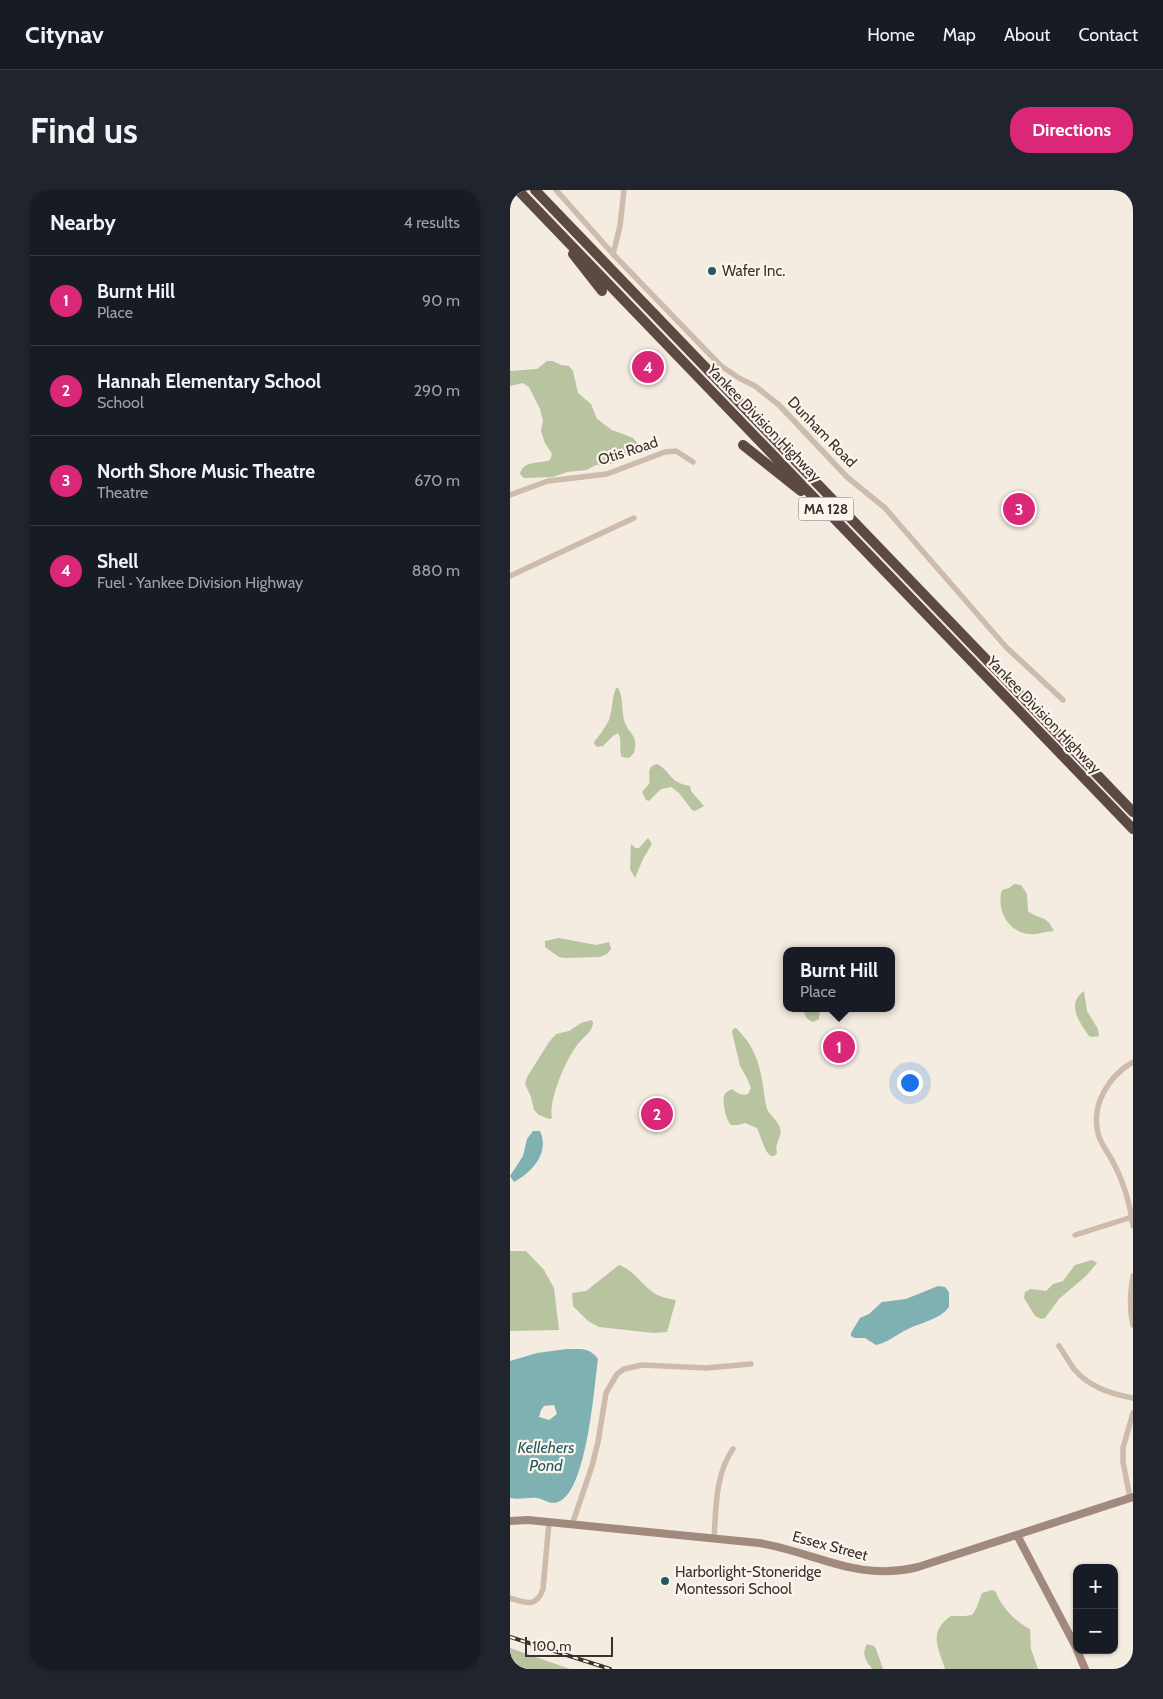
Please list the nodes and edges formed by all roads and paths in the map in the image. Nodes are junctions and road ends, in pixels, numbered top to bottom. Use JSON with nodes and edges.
{"nodes":[{"id":1,"x":517,"y":190,"type":"edge"},
{"id":2,"x":535,"y":190,"type":"edge"},
{"id":3,"x":540,"y":190,"type":"edge"},
{"id":4,"x":556,"y":190,"type":"edge"},
{"id":5,"x":624,"y":190,"type":"edge"},
{"id":6,"x":547,"y":203,"type":"junction"},
{"id":7,"x":613,"y":254,"type":"junction"},
{"id":8,"x":602,"y":291,"type":"dead end"},
{"id":9,"x":743,"y":445,"type":"dead end"},
{"id":10,"x":693,"y":462,"type":"dead end"},
{"id":11,"x":510,"y":495,"type":"edge"},
{"id":12,"x":634,"y":518,"type":"dead end"},
{"id":13,"x":836,"y":519,"type":"junction"},
{"id":14,"x":510,"y":576,"type":"edge"},
{"id":15,"x":1064,"y":700,"type":"dead end"},
{"id":16,"x":1133,"y":812,"type":"edge"},
{"id":17,"x":1133,"y":830,"type":"edge"},
{"id":18,"x":1133,"y":1062,"type":"edge"},
{"id":19,"x":1132,"y":1218,"type":"edge"},
{"id":20,"x":1133,"y":1226,"type":"edge"},
{"id":21,"x":1075,"y":1235,"type":"dead end"},
{"id":22,"x":1133,"y":1276,"type":"edge"},
{"id":23,"x":1133,"y":1325,"type":"edge"},
{"id":24,"x":1059,"y":1346,"type":"dead end"},
{"id":25,"x":751,"y":1364,"type":"dead end"},
{"id":26,"x":1133,"y":1398,"type":"edge"},
{"id":27,"x":1133,"y":1413,"type":"edge"},
{"id":28,"x":733,"y":1449,"type":"dead end"},
{"id":29,"x":1131,"y":1498,"type":"edge"},
{"id":30,"x":510,"y":1516,"type":"edge"},
{"id":31,"x":510,"y":1520,"type":"edge"},
{"id":32,"x":522,"y":1520,"type":"junction"},
{"id":33,"x":549,"y":1522,"type":"junction"},
{"id":34,"x":572,"y":1525,"type":"junction"},
{"id":35,"x":1017,"y":1535,"type":"junction"},
{"id":36,"x":714,"y":1539,"type":"junction"},
{"id":37,"x":510,"y":1598,"type":"edge"},
{"id":38,"x":1073,"y":1642,"type":"edge"},
{"id":39,"x":1079,"y":1654,"type":"edge"},
{"id":40,"x":1085,"y":1669,"type":"edge"}],
"edges":[{"from":1,"to":8,"type":"highway"},
{"from":1,"to":13,"type":"highway","name":"Yankee Division Highway","number":"MA 128"},
{"from":2,"to":6,"type":"highway","name":"Yankee Division Highway","number":"MA 128"},
{"from":3,"to":6,"type":"highway"},
{"from":4,"to":7,"type":"street","name":"Dunham Road"},
{"from":5,"to":7,"type":"street"},
{"from":6,"to":16,"type":"highway","name":"Yankee Division Highway","number":"MA 128"},
{"from":7,"to":15,"type":"street","name":"Dunham Road"},
{"from":9,"to":13,"type":"highway"},
{"from":10,"to":11,"type":"street","name":"Otis Road"},
{"from":12,"to":14,"type":"street"},
{"from":13,"to":17,"type":"highway","name":"Yankee Division Highway","number":"MA 128"},
{"from":18,"to":19,"type":"street"},
{"from":19,"to":20,"type":"street"},
{"from":19,"to":21,"type":"street"},
{"from":22,"to":23,"type":"street"},
{"from":24,"to":26,"type":"street"},
{"from":25,"to":34,"type":"street"},
{"from":27,"to":29,"type":"street"},
{"from":28,"to":36,"type":"street"},
{"from":29,"to":35,"type":"main road","name":"Essex Street"},
{"from":30,"to":32,"type":"main road"},
{"from":31,"to":32,"type":"main road","name":"Essex Street"},
{"from":32,"to":33,"type":"main road","name":"Essex Street"},
{"from":33,"to":34,"type":"main road","name":"Essex Street"},
{"from":33,"to":37,"type":"street"},
{"from":34,"to":36,"type":"main road","name":"Essex Street"},
{"from":35,"to":36,"type":"main road","name":"Essex Street"},
{"from":35,"to":38,"type":"main road"},
{"from":39,"to":40,"type":"main road"}]}
